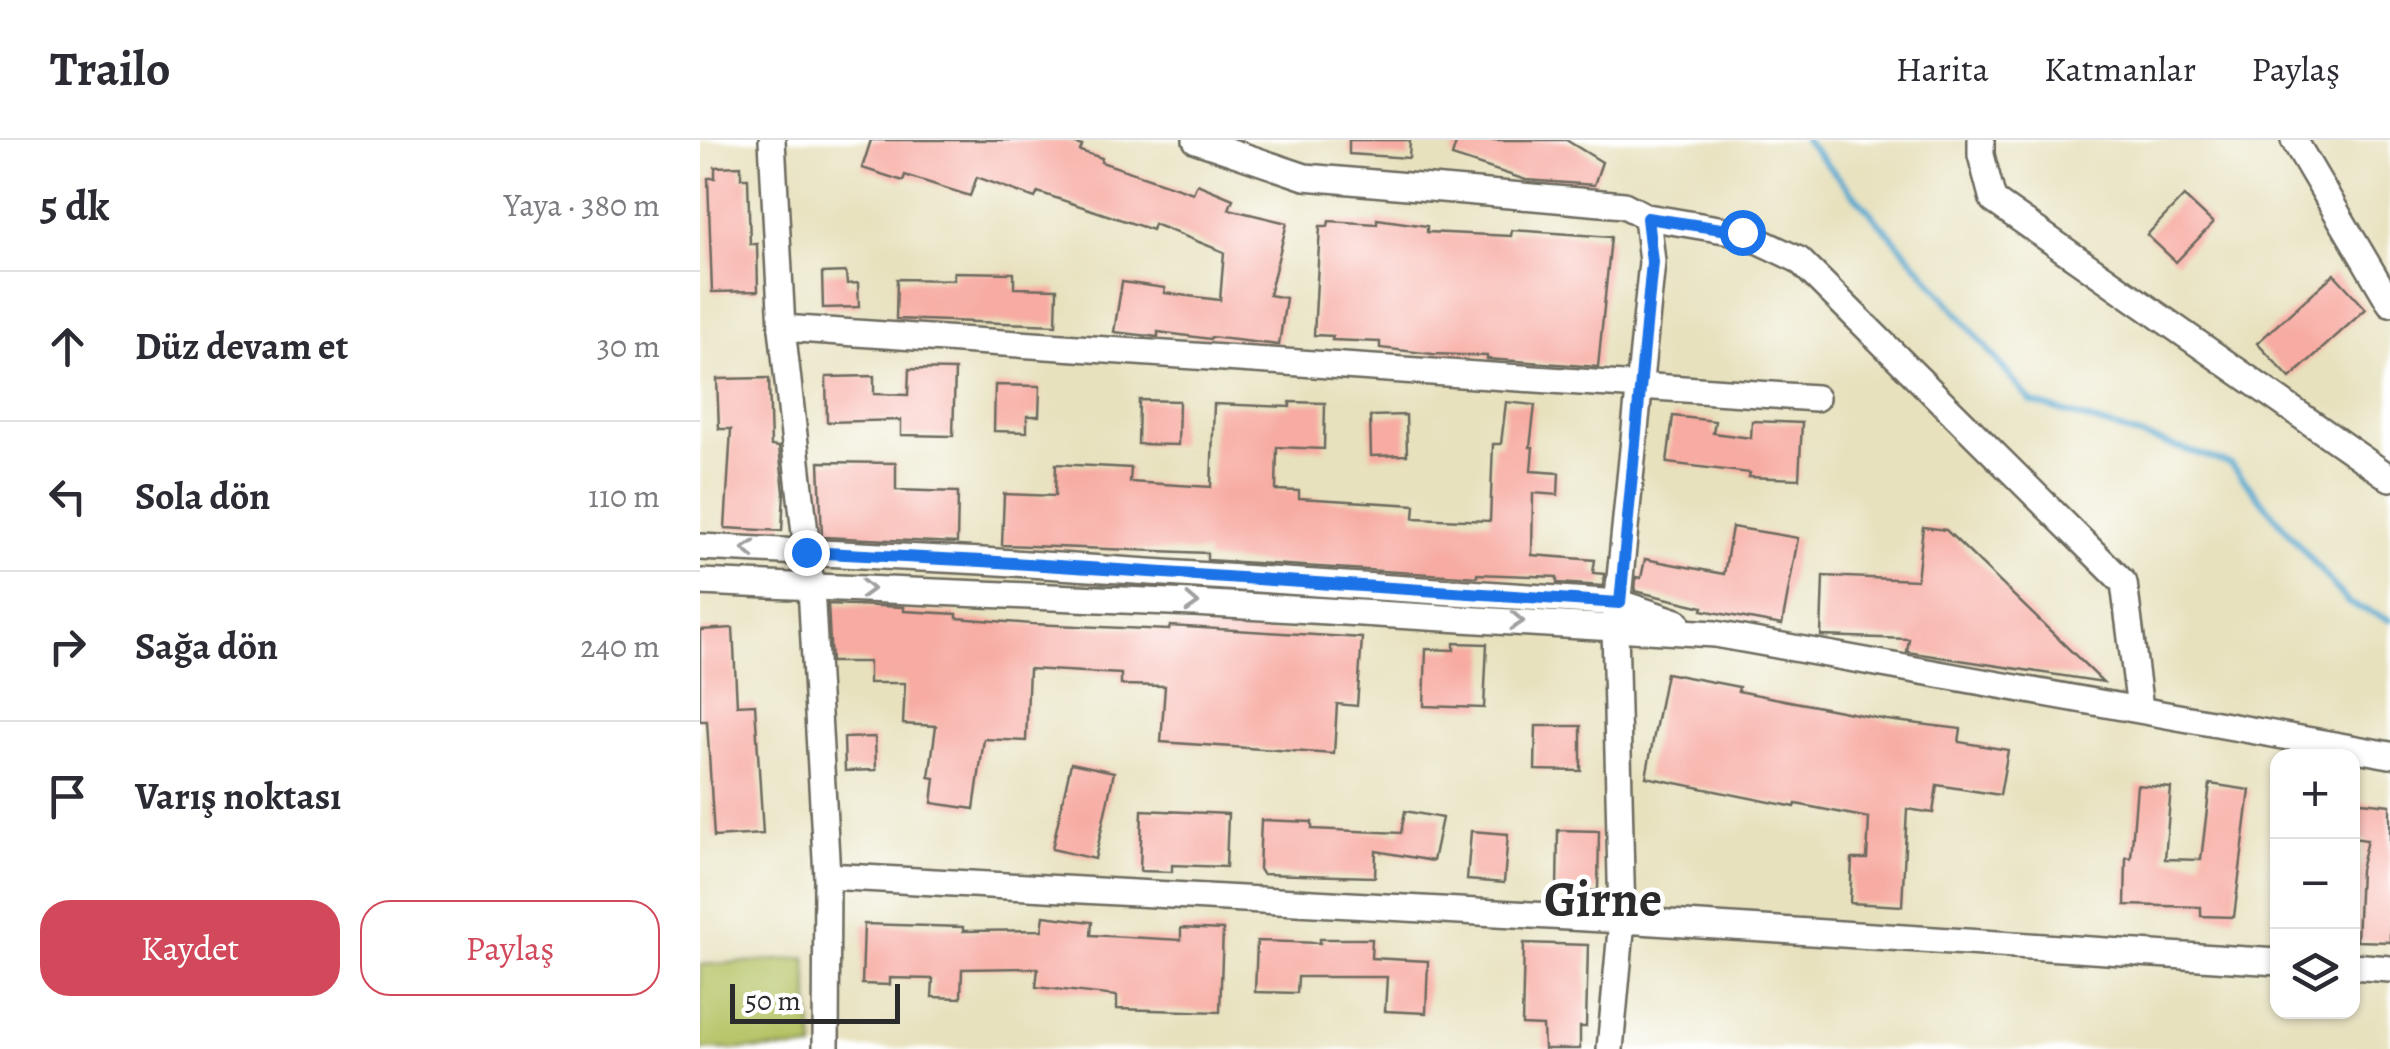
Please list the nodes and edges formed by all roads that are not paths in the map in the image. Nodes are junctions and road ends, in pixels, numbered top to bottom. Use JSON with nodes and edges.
{"nodes":[{"id":1,"x":772,"y":140,"type":"edge"},
{"id":2,"x":1196,"y":140,"type":"edge"},
{"id":3,"x":1981,"y":140,"type":"edge"},
{"id":4,"x":2294,"y":140,"type":"edge"},
{"id":5,"x":1647,"y":218,"type":"junction"},
{"id":6,"x":2390,"y":303,"type":"edge"},
{"id":7,"x":782,"y":328,"type":"junction"},
{"id":8,"x":1640,"y":385,"type":"junction"},
{"id":9,"x":1816,"y":398,"type":"dead end"},
{"id":10,"x":2390,"y":478,"type":"edge"},
{"id":11,"x":700,"y":547,"type":"edge"},
{"id":12,"x":806,"y":552,"type":"junction"},
{"id":13,"x":700,"y":582,"type":"edge"},
{"id":14,"x":811,"y":586,"type":"junction"},
{"id":15,"x":1618,"y":615,"type":"junction"},
{"id":16,"x":2140,"y":708,"type":"junction"},
{"id":17,"x":2390,"y":755,"type":"edge"},
{"id":18,"x":827,"y":876,"type":"junction"},
{"id":19,"x":1622,"y":920,"type":"junction"},
{"id":20,"x":2270,"y":961,"type":"edge"},
{"id":21,"x":2360,"y":967,"type":"edge"},
{"id":22,"x":2390,"y":969,"type":"edge"},
{"id":23,"x":826,"y":1049,"type":"edge"},
{"id":24,"x":1610,"y":1049,"type":"edge"}],
"edges":[{"from":1,"to":7,"type":"street"},
{"from":2,"to":5,"type":"street"},
{"from":3,"to":10,"type":"street"},
{"from":4,"to":6,"type":"street"},
{"from":5,"to":8,"type":"street"},
{"from":5,"to":16,"type":"street"},
{"from":7,"to":8,"type":"street"},
{"from":7,"to":12,"type":"street"},
{"from":8,"to":9,"type":"street"},
{"from":8,"to":15,"type":"street"},
{"from":12,"to":11,"type":"street","one_way":true},
{"from":12,"to":14,"type":"street"},
{"from":12,"to":15,"type":"street"},
{"from":13,"to":14,"type":"street"},
{"from":14,"to":15,"type":"street","one_way":true},
{"from":14,"to":18,"type":"street"},
{"from":15,"to":16,"type":"street"},
{"from":15,"to":19,"type":"street"},
{"from":16,"to":17,"type":"street"},
{"from":18,"to":19,"type":"street"},
{"from":18,"to":23,"type":"street"},
{"from":19,"to":20,"type":"street"},
{"from":19,"to":24,"type":"street"},
{"from":21,"to":22,"type":"street"}]}
